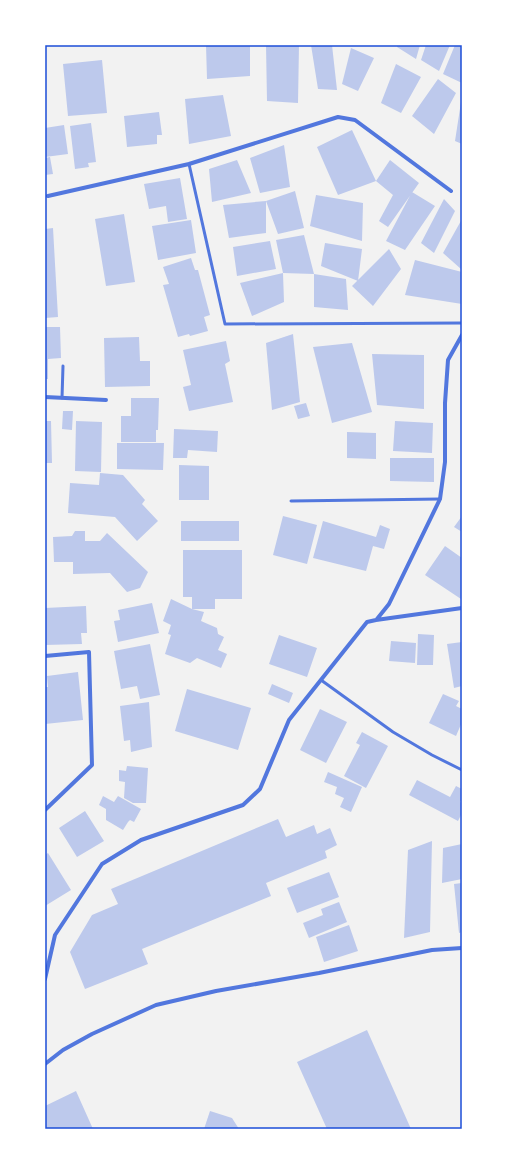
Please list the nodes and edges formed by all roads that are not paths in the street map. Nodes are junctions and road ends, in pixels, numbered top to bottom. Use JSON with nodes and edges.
{"nodes":[{"id":1,"x":189,"y":164,"type":"junction"},
{"id":2,"x":451,"y":191,"type":"dead end"},
{"id":3,"x":48,"y":196,"type":"dead end"},
{"id":4,"x":462,"y":323,"type":"edge"},
{"id":5,"x":462,"y":335,"type":"edge"},
{"id":6,"x":63,"y":366,"type":"dead end"},
{"id":7,"x":45,"y":397,"type":"edge"},
{"id":8,"x":62,"y":398,"type":"junction"},
{"id":9,"x":106,"y":400,"type":"dead end"},
{"id":10,"x":440,"y":499,"type":"junction"},
{"id":11,"x":291,"y":501,"type":"dead end"},
{"id":12,"x":462,"y":608,"type":"edge"},
{"id":13,"x":376,"y":620,"type":"junction"},
{"id":14,"x":45,"y":656,"type":"edge"},
{"id":15,"x":321,"y":680,"type":"junction"},
{"id":16,"x":462,"y":770,"type":"edge"},
{"id":17,"x":45,"y":810,"type":"edge"},
{"id":18,"x":462,"y":948,"type":"edge"},
{"id":19,"x":45,"y":980,"type":"edge"},
{"id":20,"x":45,"y":1064,"type":"edge"}],
"edges":[{"from":1,"to":2,"type":"street"},
{"from":1,"to":3,"type":"street"},
{"from":1,"to":4,"type":"lane"},
{"from":5,"to":10,"type":"street"},
{"from":6,"to":8,"type":"lane"},
{"from":7,"to":8,"type":"street"},
{"from":8,"to":9,"type":"street"},
{"from":10,"to":11,"type":"lane"},
{"from":10,"to":13,"type":"street"},
{"from":12,"to":13,"type":"street"},
{"from":13,"to":15,"type":"street"},
{"from":14,"to":17,"type":"street"},
{"from":15,"to":16,"type":"lane"},
{"from":15,"to":19,"type":"street"},
{"from":18,"to":20,"type":"street"}]}
